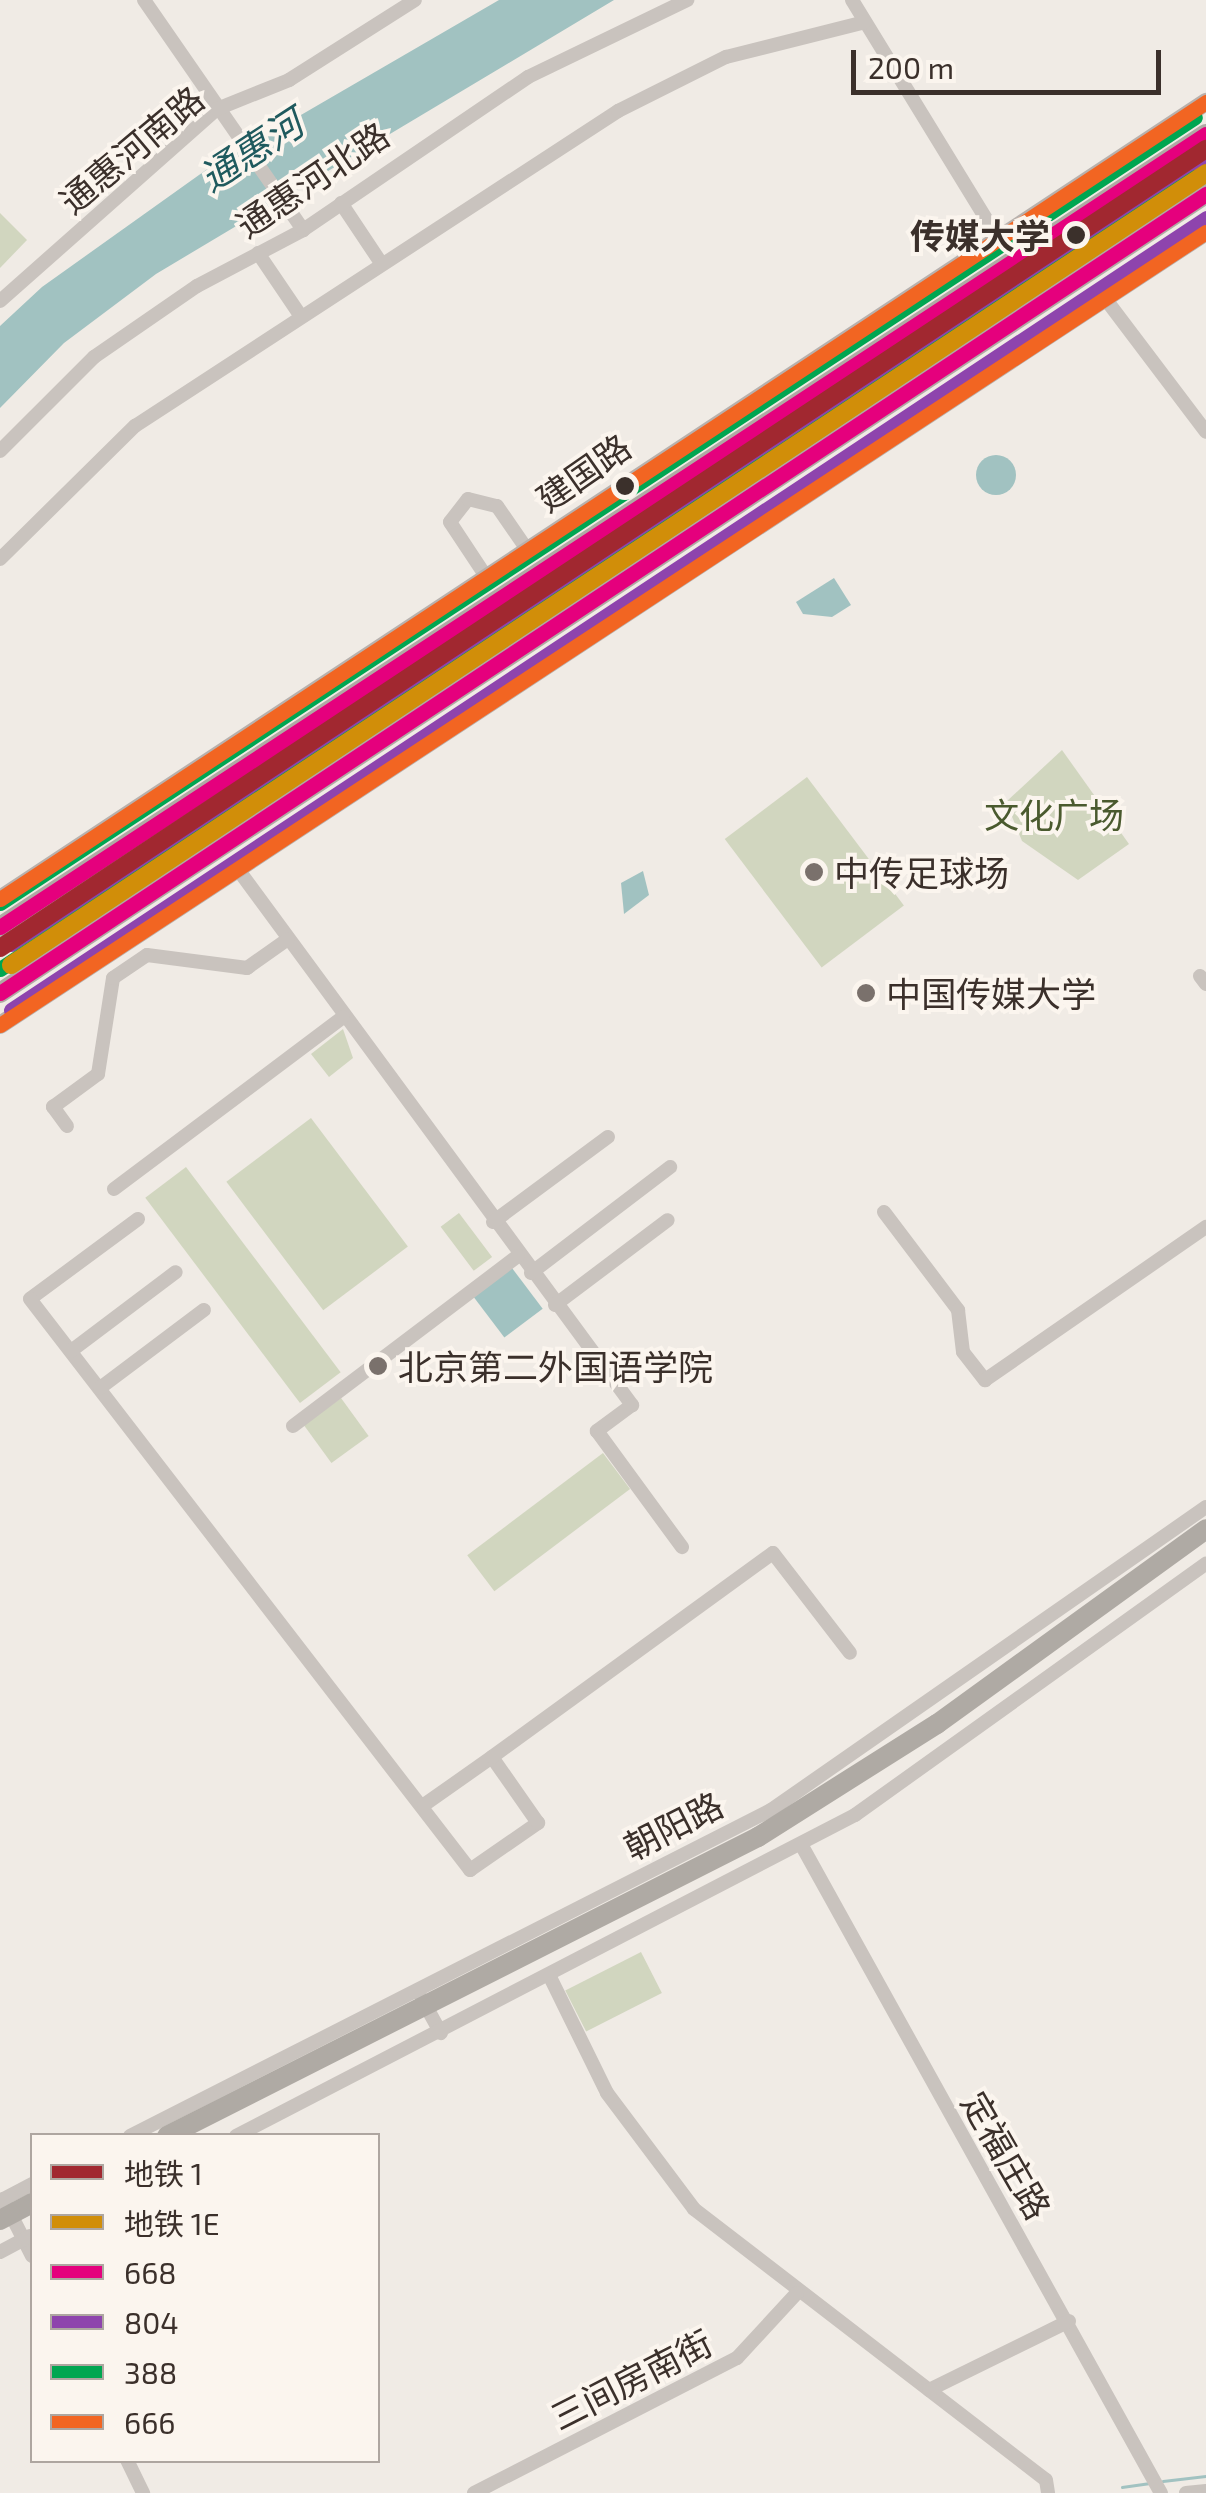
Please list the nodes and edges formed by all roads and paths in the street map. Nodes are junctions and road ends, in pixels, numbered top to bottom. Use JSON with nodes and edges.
{"nodes":[{"id":1,"x":144,"y":0,"type":"edge"},
{"id":2,"x":414,"y":0,"type":"edge"},
{"id":3,"x":687,"y":0,"type":"edge"},
{"id":4,"x":852,"y":0,"type":"edge"},
{"id":5,"x":865,"y":22,"type":"junction"},
{"id":6,"x":1206,"y":102,"type":"edge"},
{"id":7,"x":218,"y":109,"type":"junction"},
{"id":8,"x":1206,"y":134,"type":"edge"},
{"id":9,"x":1206,"y":194,"type":"edge"},
{"id":10,"x":341,"y":203,"type":"junction"},
{"id":11,"x":303,"y":230,"type":"junction"},
{"id":12,"x":1206,"y":232,"type":"edge"},
{"id":13,"x":996,"y":235,"type":"junction"},
{"id":14,"x":258,"y":254,"type":"junction"},
{"id":15,"x":380,"y":260,"type":"junction"},
{"id":16,"x":1104,"y":297,"type":"junction"},
{"id":17,"x":0,"y":301,"type":"edge"},
{"id":18,"x":298,"y":312,"type":"junction"},
{"id":19,"x":1206,"y":432,"type":"edge"},
{"id":20,"x":0,"y":451,"type":"edge"},
{"id":21,"x":528,"y":551,"type":"junction"},
{"id":22,"x":0,"y":560,"type":"edge"},
{"id":23,"x":487,"y":578,"type":"junction"},
{"id":24,"x":237,"y":868,"type":"junction"},
{"id":25,"x":0,"y":899,"type":"edge"},
{"id":26,"x":0,"y":926,"type":"edge"},
{"id":27,"x":288,"y":939,"type":"junction"},
{"id":28,"x":0,"y":993,"type":"edge"},
{"id":29,"x":344,"y":1017,"type":"junction"},
{"id":30,"x":0,"y":1026,"type":"edge"},
{"id":31,"x":66,"y":1126,"type":"dead end"},
{"id":32,"x":608,"y":1137,"type":"dead end"},
{"id":33,"x":670,"y":1168,"type":"dead end"},
{"id":34,"x":114,"y":1190,"type":"dead end"},
{"id":35,"x":884,"y":1212,"type":"dead end"},
{"id":36,"x":138,"y":1219,"type":"dead end"},
{"id":37,"x":668,"y":1220,"type":"dead end"},
{"id":38,"x":493,"y":1222,"type":"junction"},
{"id":39,"x":1206,"y":1228,"type":"edge"},
{"id":40,"x":518,"y":1256,"type":"junction"},
{"id":41,"x":176,"y":1272,"type":"dead end"},
{"id":42,"x":531,"y":1273,"type":"junction"},
{"id":43,"x":555,"y":1306,"type":"junction"},
{"id":44,"x":204,"y":1310,"type":"dead end"},
{"id":45,"x":71,"y":1351,"type":"junction"},
{"id":46,"x":100,"y":1388,"type":"junction"},
{"id":47,"x":293,"y":1426,"type":"dead end"},
{"id":48,"x":1206,"y":1507,"type":"edge"},
{"id":49,"x":1206,"y":1529,"type":"edge"},
{"id":50,"x":1206,"y":1542,"type":"edge"},
{"id":51,"x":682,"y":1547,"type":"dead end"},
{"id":52,"x":1206,"y":1564,"type":"edge"},
{"id":53,"x":850,"y":1653,"type":"dead end"},
{"id":54,"x":492,"y":1758,"type":"junction"},
{"id":55,"x":424,"y":1805,"type":"junction"},
{"id":56,"x":802,"y":1846,"type":"junction"},
{"id":57,"x":550,"y":1977,"type":"junction"},
{"id":58,"x":429,"y":2012,"type":"junction"},
{"id":59,"x":137,"y":2133,"type":"edge"},
{"id":60,"x":174,"y":2133,"type":"edge"},
{"id":61,"x":201,"y":2133,"type":"edge"},
{"id":62,"x":241,"y":2133,"type":"edge"},
{"id":63,"x":30,"y":2188,"type":"edge"},
{"id":64,"x":13,"y":2221,"type":"edge"},
{"id":65,"x":0,"y":2252,"type":"edge"},
{"id":66,"x":30,"y":2252,"type":"edge"},
{"id":67,"x":796,"y":2293,"type":"junction"},
{"id":68,"x":1069,"y":2321,"type":"junction"},
{"id":69,"x":929,"y":2390,"type":"junction"},
{"id":70,"x":128,"y":2463,"type":"edge"},
{"id":71,"x":1206,"y":2490,"type":"edge"},
{"id":72,"x":1160,"y":2491,"type":"edge"},
{"id":73,"x":143,"y":2493,"type":"edge"},
{"id":74,"x":474,"y":2493,"type":"edge"},
{"id":75,"x":1048,"y":2493,"type":"edge"},
{"id":76,"x":1186,"y":2493,"type":"edge"}],
"edges":[{"from":1,"to":7,"type":"street"},
{"from":2,"to":7,"type":"street","name":"通惠河南路"},
{"from":3,"to":10,"type":"street","name":"通惠河北路"},
{"from":4,"to":5,"type":"street"},
{"from":5,"to":13,"type":"street"},
{"from":5,"to":15,"type":"street"},
{"from":6,"to":13,"type":"main road","name":"建国路"},
{"from":7,"to":11,"type":"street"},
{"from":7,"to":17,"type":"street","name":"通惠河南路"},
{"from":8,"to":26,"type":"highway"},
{"from":9,"to":28,"type":"highway"},
{"from":10,"to":11,"type":"street","name":"通惠河北路"},
{"from":10,"to":15,"type":"street"},
{"from":11,"to":14,"type":"street","name":"通惠河北路"},
{"from":12,"to":16,"type":"main road"},
{"from":13,"to":21,"type":"main road","name":"建国路"},
{"from":14,"to":18,"type":"street"},
{"from":14,"to":20,"type":"street","name":"通惠河北路"},
{"from":15,"to":18,"type":"street"},
{"from":16,"to":19,"type":"street"},
{"from":16,"to":24,"type":"main road"},
{"from":18,"to":22,"type":"street"},
{"from":21,"to":23,"type":"main road","name":"建国路"},
{"from":21,"to":23,"type":"street"},
{"from":23,"to":25,"type":"main road","name":"建国路"},
{"from":24,"to":27,"type":"street"},
{"from":24,"to":30,"type":"main road"},
{"from":27,"to":29,"type":"street"},
{"from":27,"to":31,"type":"street"},
{"from":29,"to":34,"type":"street"},
{"from":29,"to":38,"type":"street"},
{"from":32,"to":38,"type":"street"},
{"from":33,"to":42,"type":"street"},
{"from":35,"to":39,"type":"street"},
{"from":36,"to":45,"type":"street"},
{"from":37,"to":43,"type":"street"},
{"from":38,"to":40,"type":"street"},
{"from":40,"to":42,"type":"street"},
{"from":40,"to":47,"type":"street"},
{"from":41,"to":45,"type":"street"},
{"from":42,"to":43,"type":"street"},
{"from":43,"to":51,"type":"street"},
{"from":44,"to":46,"type":"street"},
{"from":45,"to":46,"type":"street"},
{"from":46,"to":55,"type":"street"},
{"from":48,"to":58,"type":"street","name":"朝阳路"},
{"from":49,"to":58,"type":"highway","name":"朝阳路"},
{"from":50,"to":58,"type":"highway","name":"朝阳路"},
{"from":52,"to":56,"type":"street","name":"朝阳路"},
{"from":53,"to":54,"type":"street"},
{"from":54,"to":55,"type":"street"},
{"from":54,"to":55,"type":"street"},
{"from":56,"to":57,"type":"street","name":"朝阳路"},
{"from":56,"to":68,"type":"street","name":"定福庄路"},
{"from":57,"to":58,"type":"street","name":"朝阳路"},
{"from":57,"to":67,"type":"street"},
{"from":58,"to":59,"type":"street","name":"朝阳路"},
{"from":58,"to":60,"type":"highway","name":"朝阳路"},
{"from":58,"to":61,"type":"highway","name":"朝阳路"},
{"from":58,"to":62,"type":"street","name":"朝阳路"},
{"from":63,"to":64,"type":"street"},
{"from":64,"to":65,"type":"street"},
{"from":64,"to":66,"type":"street"},
{"from":67,"to":69,"type":"street"},
{"from":67,"to":74,"type":"street","name":"三间房南街"},
{"from":68,"to":69,"type":"street"},
{"from":68,"to":72,"type":"street","name":"定福庄路"},
{"from":69,"to":75,"type":"street"},
{"from":70,"to":73,"type":"street"},
{"from":71,"to":76,"type":"street"}]}
